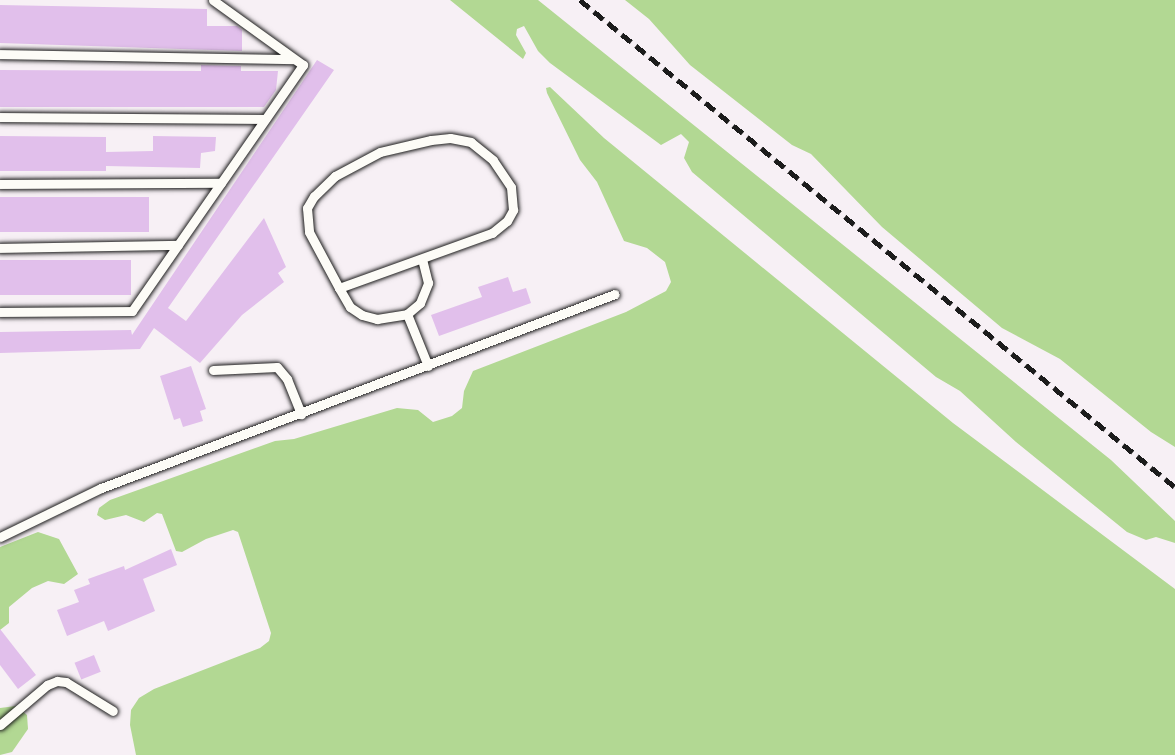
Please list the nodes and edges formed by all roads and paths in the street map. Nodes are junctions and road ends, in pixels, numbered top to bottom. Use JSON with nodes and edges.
{"nodes":[{"id":1,"x":213,"y":0,"type":"edge"},
{"id":2,"x":0,"y":54,"type":"edge"},
{"id":3,"x":294,"y":59,"type":"junction"},
{"id":4,"x":0,"y":117,"type":"edge"},
{"id":5,"x":265,"y":119,"type":"junction"},
{"id":6,"x":221,"y":183,"type":"junction"},
{"id":7,"x":0,"y":184,"type":"edge"},
{"id":8,"x":178,"y":245,"type":"junction"},
{"id":9,"x":0,"y":248,"type":"edge"},
{"id":10,"x":422,"y":259,"type":"junction"},
{"id":11,"x":339,"y":288,"type":"junction"},
{"id":12,"x":615,"y":294,"type":"dead end"},
{"id":13,"x":0,"y":312,"type":"edge"},
{"id":14,"x":407,"y":314,"type":"junction"},
{"id":15,"x":428,"y":366,"type":"junction"},
{"id":16,"x":213,"y":370,"type":"dead end"},
{"id":17,"x":301,"y":414,"type":"junction"},
{"id":18,"x":0,"y":537,"type":"edge"},
{"id":19,"x":113,"y":711,"type":"dead end"},
{"id":20,"x":0,"y":725,"type":"edge"}],
"edges":[{"from":1,"to":3,"type":"lane"},
{"from":2,"to":3,"type":"lane"},
{"from":3,"to":5,"type":"lane"},
{"from":4,"to":5,"type":"lane"},
{"from":5,"to":6,"type":"lane"},
{"from":6,"to":7,"type":"lane"},
{"from":6,"to":8,"type":"lane"},
{"from":8,"to":9,"type":"lane"},
{"from":8,"to":13,"type":"lane"},
{"from":10,"to":11,"type":"lane"},
{"from":10,"to":11,"type":"lane"},
{"from":10,"to":14,"type":"lane"},
{"from":11,"to":14,"type":"lane"},
{"from":12,"to":15,"type":"lane"},
{"from":14,"to":15,"type":"lane"},
{"from":15,"to":17,"type":"lane"},
{"from":16,"to":17,"type":"lane"},
{"from":17,"to":18,"type":"lane"},
{"from":19,"to":20,"type":"lane"}]}
